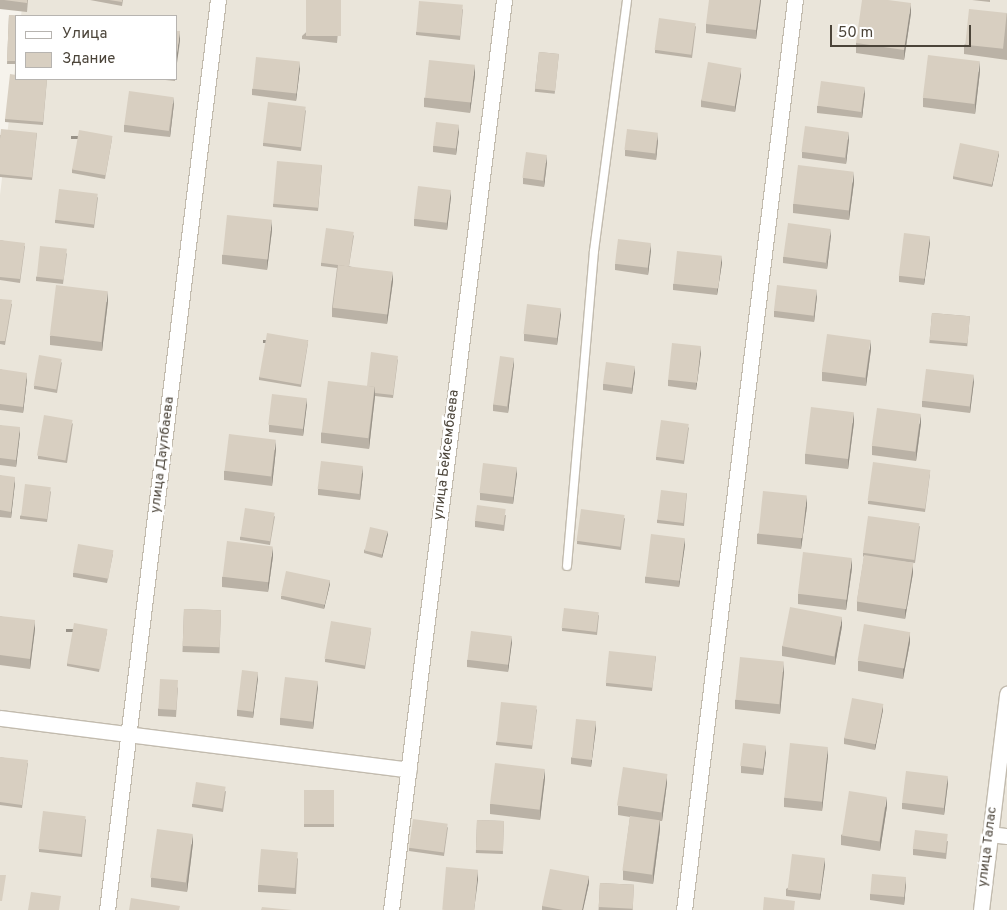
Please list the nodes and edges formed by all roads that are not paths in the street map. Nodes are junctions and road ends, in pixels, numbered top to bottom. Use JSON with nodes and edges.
{"nodes":[{"id":1,"x":218,"y":0,"type":"edge"},
{"id":2,"x":504,"y":0,"type":"edge"},
{"id":3,"x":627,"y":0,"type":"edge"},
{"id":4,"x":795,"y":0,"type":"edge"},
{"id":5,"x":567,"y":566,"type":"dead end"},
{"id":6,"x":1007,"y":694,"type":"edge"},
{"id":7,"x":0,"y":718,"type":"edge"},
{"id":8,"x":130,"y":732,"type":"junction"},
{"id":9,"x":408,"y":770,"type":"junction"},
{"id":10,"x":990,"y":834,"type":"junction"},
{"id":11,"x":1007,"y":836,"type":"edge"},
{"id":12,"x":107,"y":910,"type":"edge"},
{"id":13,"x":391,"y":910,"type":"edge"},
{"id":14,"x":684,"y":910,"type":"edge"},
{"id":15,"x":981,"y":910,"type":"edge"}],
"edges":[{"from":1,"to":8,"type":"street","name":"улица Даулбаева"},
{"from":2,"to":9,"type":"street","name":"улица Бейсембаева"},
{"from":3,"to":5,"type":"lane"},
{"from":4,"to":14,"type":"street"},
{"from":6,"to":10,"type":"street","name":"улица Талас"},
{"from":7,"to":8,"type":"street"},
{"from":8,"to":9,"type":"street"},
{"from":8,"to":12,"type":"street","name":"улица Даулбаева"},
{"from":9,"to":13,"type":"street","name":"улица Бейсембаева"},
{"from":10,"to":11,"type":"street"},
{"from":10,"to":15,"type":"street","name":"улица Талас"}]}
